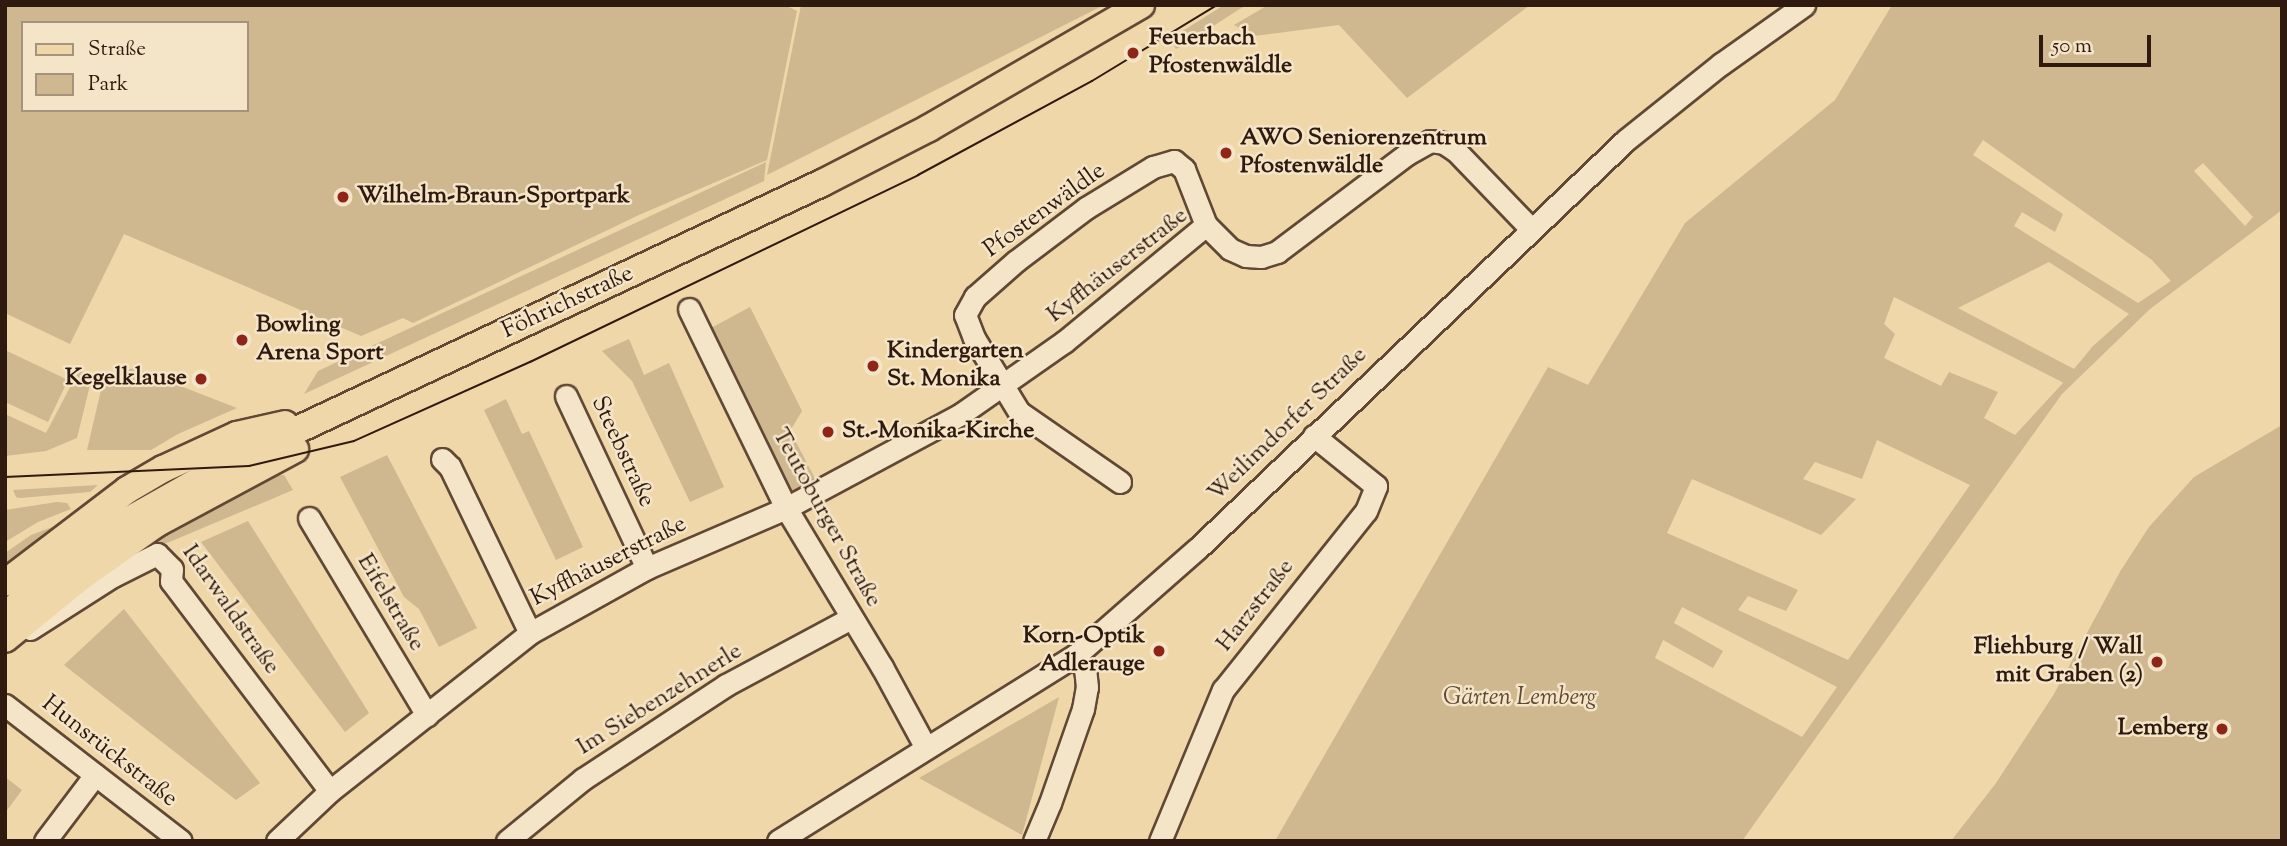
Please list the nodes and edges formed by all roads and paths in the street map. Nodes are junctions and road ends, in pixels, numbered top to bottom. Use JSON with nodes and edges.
{"nodes":[{"id":1,"x":1804,"y":5,"type":"edge"},
{"id":2,"x":1137,"y":8,"type":"edge"},
{"id":3,"x":1206,"y":225,"type":"junction"},
{"id":4,"x":1531,"y":229,"type":"junction"},
{"id":5,"x":689,"y":309,"type":"dead end"},
{"id":6,"x":1002,"y":385,"type":"junction"},
{"id":7,"x":566,"y":396,"type":"dead end"},
{"id":8,"x":364,"y":398,"type":"junction"},
{"id":9,"x":331,"y":414,"type":"junction"},
{"id":10,"x":1314,"y":436,"type":"junction"},
{"id":11,"x":442,"y":459,"type":"dead end"},
{"id":12,"x":1120,"y":482,"type":"dead end"},
{"id":13,"x":786,"y":508,"type":"junction"},
{"id":14,"x":309,"y":518,"type":"dead end"},
{"id":15,"x":647,"y":568,"type":"junction"},
{"id":16,"x":5,"y":583,"type":"edge"},
{"id":17,"x":851,"y":618,"type":"junction"},
{"id":18,"x":10,"y":628,"type":"edge"},
{"id":19,"x":530,"y":633,"type":"junction"},
{"id":20,"x":1076,"y":655,"type":"junction"},
{"id":21,"x":5,"y":705,"type":"edge"},
{"id":22,"x":427,"y":715,"type":"junction"},
{"id":23,"x":926,"y":748,"type":"junction"},
{"id":24,"x":95,"y":775,"type":"junction"},
{"id":25,"x":330,"y":791,"type":"junction"},
{"id":26,"x":45,"y":841,"type":"edge"},
{"id":27,"x":181,"y":841,"type":"edge"},
{"id":28,"x":277,"y":841,"type":"edge"},
{"id":29,"x":507,"y":841,"type":"edge"},
{"id":30,"x":778,"y":841,"type":"edge"},
{"id":31,"x":1034,"y":841,"type":"edge"},
{"id":32,"x":1160,"y":841,"type":"edge"}],
"edges":[{"from":1,"to":4,"type":"street","name":"Weilimdorfer Straße"},
{"from":2,"to":8,"type":"main road","name":"Föhrichstraße"},
{"from":3,"to":4,"type":"street","name":"Kyffhäuserstraße"},
{"from":3,"to":6,"type":"street","name":"Kyffhäuserstraße"},
{"from":3,"to":6,"type":"street","name":"Pfostenwäldle"},
{"from":4,"to":10,"type":"street","name":"Weilimdorfer Straße"},
{"from":5,"to":13,"type":"street","name":"Teutoburger Straße"},
{"from":6,"to":12,"type":"street"},
{"from":6,"to":13,"type":"street","name":"Kyffhäuserstraße"},
{"from":7,"to":15,"type":"street","name":"Steebstraße"},
{"from":8,"to":9,"type":"main road","name":"Föhrichstraße"},
{"from":8,"to":18,"type":"main road"},
{"from":9,"to":16,"type":"main road"},
{"from":9,"to":18,"type":"main road","name":"Föhrichstraße"},
{"from":10,"to":20,"type":"street","name":"Weilimdorfer Straße"},
{"from":10,"to":32,"type":"street","name":"Harzstraße"},
{"from":11,"to":19,"type":"street"},
{"from":13,"to":15,"type":"street","name":"Kyffhäuserstraße"},
{"from":13,"to":17,"type":"street","name":"Teutoburger Straße"},
{"from":14,"to":22,"type":"street","name":"Eifelstraße"},
{"from":15,"to":19,"type":"street","name":"Kyffhäuserstraße"},
{"from":17,"to":23,"type":"street","name":"Teutoburger Straße"},
{"from":17,"to":29,"type":"street","name":"Im Siebenzehnerle"},
{"from":18,"to":25,"type":"street","name":"Idarwaldstraße"},
{"from":19,"to":22,"type":"street","name":"Kyffhäuserstraße"},
{"from":20,"to":23,"type":"street","name":"Weilimdorfer Straße"},
{"from":20,"to":31,"type":"street"},
{"from":21,"to":24,"type":"street","name":"Hunsrückstraße"},
{"from":22,"to":25,"type":"street","name":"Kyffhäuserstraße"},
{"from":23,"to":30,"type":"street","name":"Weilimdorfer Straße"},
{"from":24,"to":26,"type":"street"},
{"from":24,"to":27,"type":"street","name":"Hunsrückstraße"},
{"from":25,"to":28,"type":"street","name":"Kyffhäuserstraße"}]}
